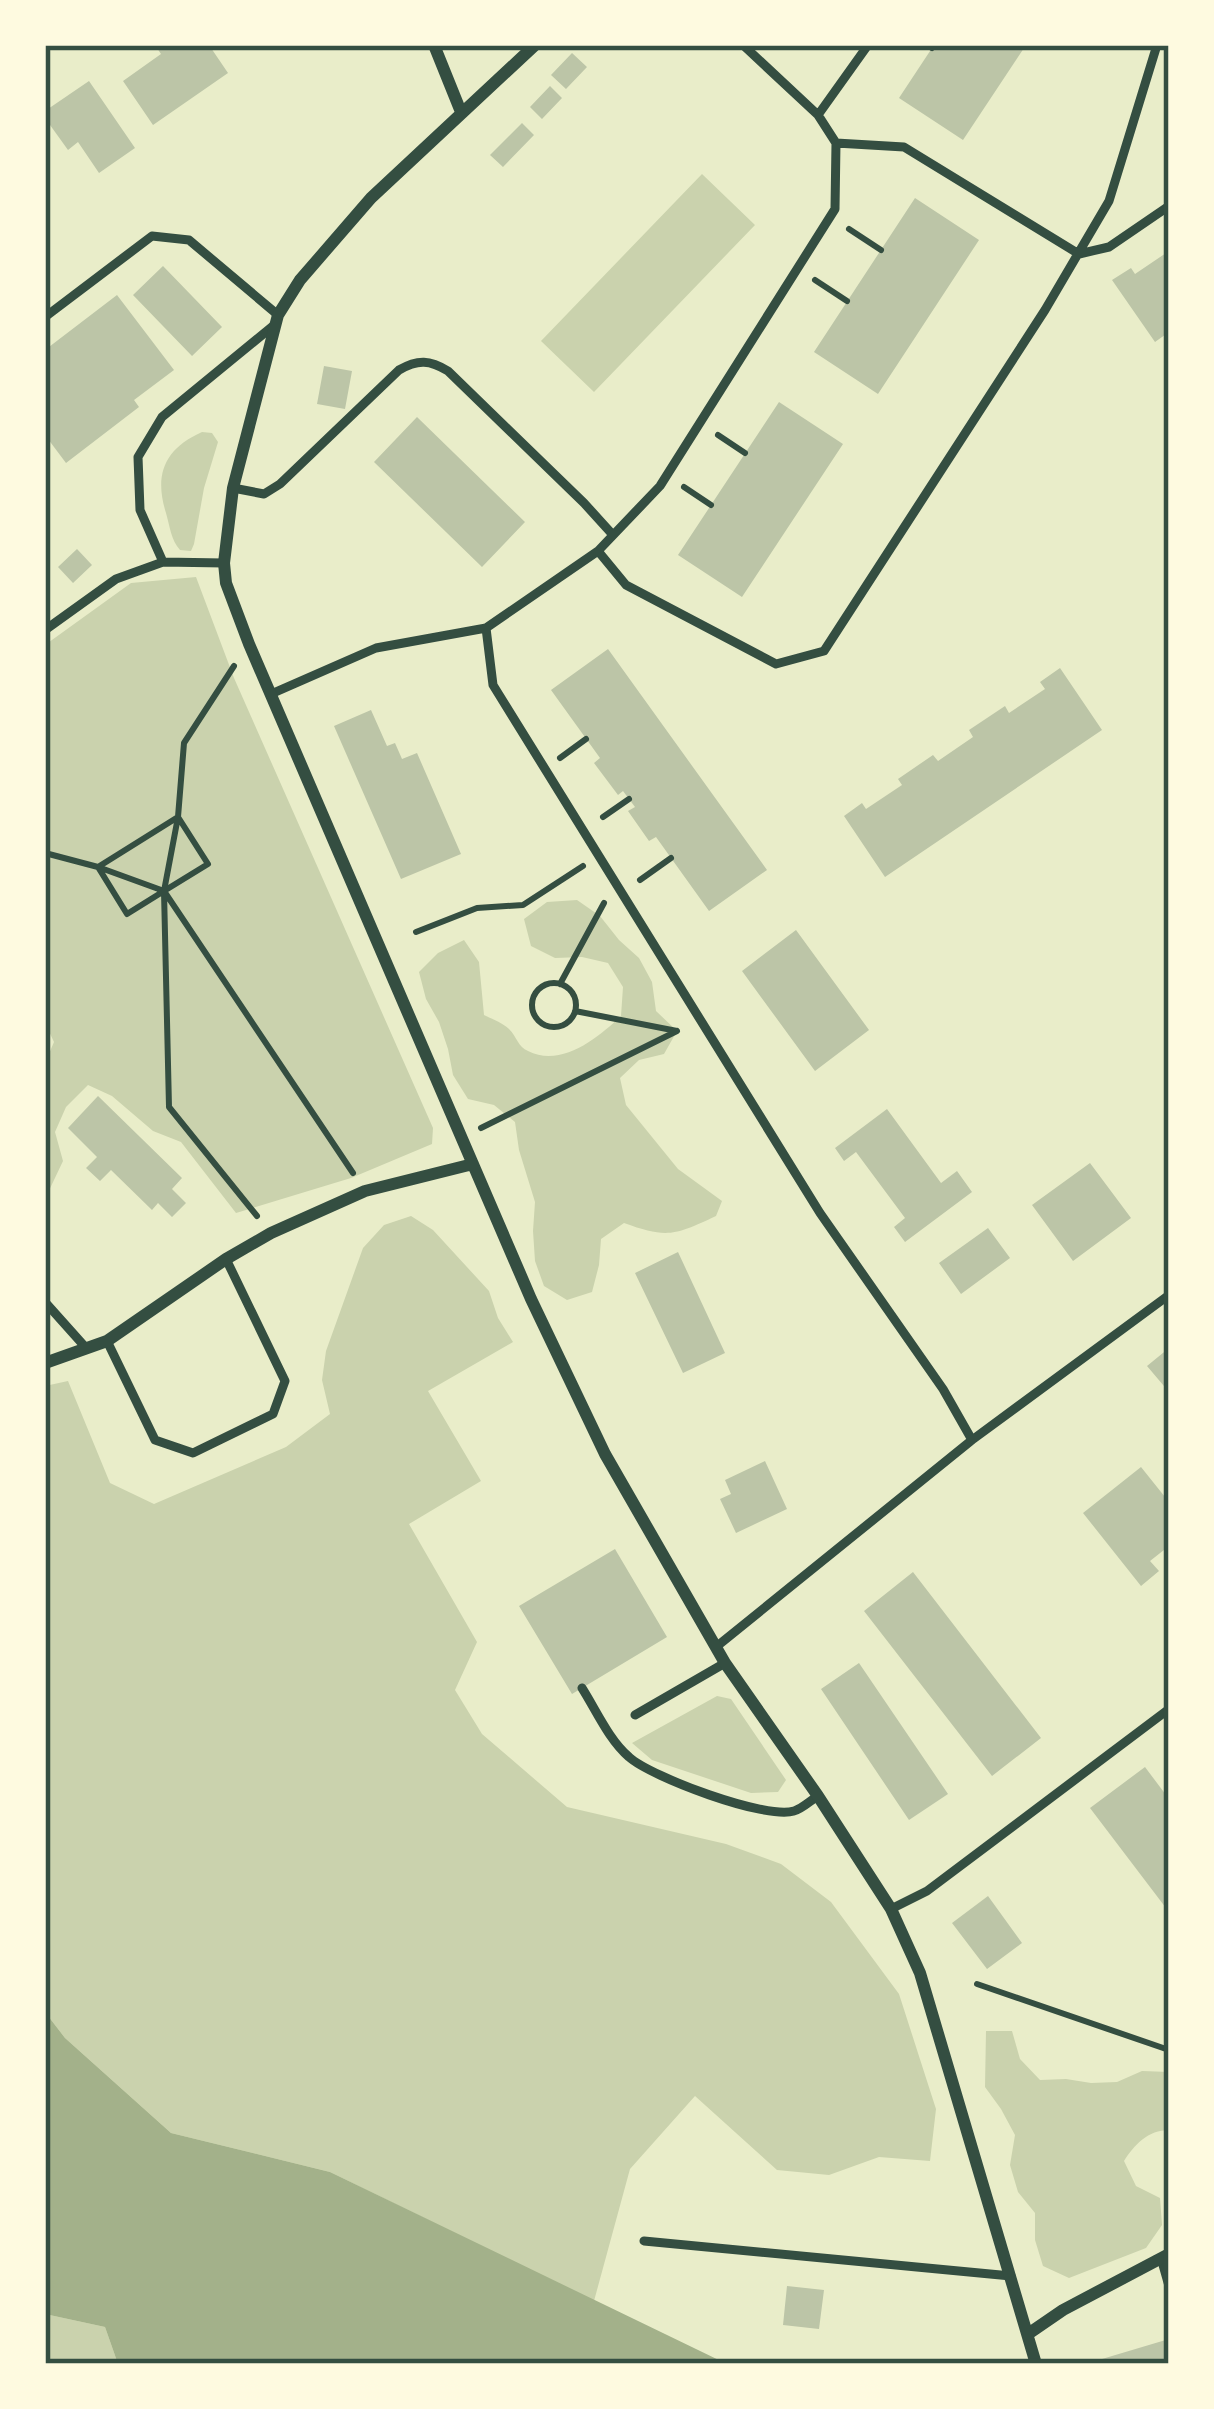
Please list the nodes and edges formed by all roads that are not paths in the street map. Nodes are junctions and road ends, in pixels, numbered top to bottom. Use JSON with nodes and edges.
{"nodes":[{"id":1,"x":434,"y":45,"type":"edge"},
{"id":2,"x":536,"y":45,"type":"edge"},
{"id":3,"x":743,"y":45,"type":"edge"},
{"id":4,"x":868,"y":45,"type":"edge"},
{"id":5,"x":1156,"y":45,"type":"edge"},
{"id":6,"x":461,"y":112,"type":"junction"},
{"id":7,"x":818,"y":116,"type":"junction"},
{"id":8,"x":836,"y":143,"type":"junction"},
{"id":9,"x":1169,"y":206,"type":"edge"},
{"id":10,"x":1079,"y":254,"type":"junction"},
{"id":11,"x":45,"y":317,"type":"edge"},
{"id":12,"x":276,"y":321,"type":"junction"},
{"id":13,"x":233,"y":488,"type":"junction"},
{"id":14,"x":613,"y":535,"type":"junction"},
{"id":15,"x":598,"y":550,"type":"junction"},
{"id":16,"x":163,"y":562,"type":"junction"},
{"id":17,"x":224,"y":563,"type":"junction"},
{"id":18,"x":486,"y":628,"type":"junction"},
{"id":19,"x":45,"y":630,"type":"edge"},
{"id":20,"x":271,"y":694,"type":"junction"},
{"id":21,"x":473,"y":1164,"type":"junction"},
{"id":22,"x":226,"y":1259,"type":"junction"},
{"id":23,"x":1169,"y":1295,"type":"edge"},
{"id":24,"x":45,"y":1302,"type":"edge"},
{"id":25,"x":107,"y":1341,"type":"junction"},
{"id":26,"x":87,"y":1349,"type":"junction"},
{"id":27,"x":45,"y":1363,"type":"edge"},
{"id":28,"x":972,"y":1440,"type":"junction"},
{"id":29,"x":716,"y":1647,"type":"junction"},
{"id":30,"x":725,"y":1664,"type":"junction"},
{"id":31,"x":582,"y":1688,"type":"dead end"},
{"id":32,"x":1169,"y":1709,"type":"edge"},
{"id":33,"x":635,"y":1715,"type":"dead end"},
{"id":34,"x":818,"y":1796,"type":"junction"},
{"id":35,"x":891,"y":1909,"type":"junction"},
{"id":36,"x":644,"y":2241,"type":"dead end"},
{"id":37,"x":1165,"y":2256,"type":"edge"},
{"id":38,"x":1011,"y":2276,"type":"junction"},
{"id":39,"x":1169,"y":2285,"type":"edge"},
{"id":40,"x":1028,"y":2334,"type":"junction"},
{"id":41,"x":1036,"y":2364,"type":"edge"}],
"edges":[{"from":1,"to":6,"type":"street"},
{"from":2,"to":6,"type":"street"},
{"from":3,"to":7,"type":"lane"},
{"from":4,"to":7,"type":"lane"},
{"from":5,"to":10,"type":"lane"},
{"from":6,"to":12,"type":"street"},
{"from":7,"to":8,"type":"lane"},
{"from":8,"to":10,"type":"lane"},
{"from":8,"to":14,"type":"lane"},
{"from":9,"to":10,"type":"lane"},
{"from":10,"to":15,"type":"lane"},
{"from":11,"to":12,"type":"lane"},
{"from":12,"to":13,"type":"street"},
{"from":12,"to":16,"type":"lane"},
{"from":13,"to":14,"type":"lane"},
{"from":13,"to":17,"type":"street"},
{"from":14,"to":15,"type":"lane"},
{"from":15,"to":18,"type":"lane"},
{"from":16,"to":17,"type":"lane"},
{"from":16,"to":19,"type":"lane"},
{"from":17,"to":20,"type":"street"},
{"from":18,"to":20,"type":"lane"},
{"from":18,"to":28,"type":"lane"},
{"from":20,"to":21,"type":"street"},
{"from":21,"to":22,"type":"street"},
{"from":21,"to":29,"type":"street"},
{"from":22,"to":25,"type":"street"},
{"from":22,"to":25,"type":"lane"},
{"from":23,"to":28,"type":"lane"},
{"from":24,"to":26,"type":"lane"},
{"from":25,"to":26,"type":"street"},
{"from":26,"to":27,"type":"street"},
{"from":28,"to":29,"type":"lane"},
{"from":29,"to":30,"type":"street"},
{"from":30,"to":33,"type":"lane"},
{"from":30,"to":34,"type":"street"},
{"from":31,"to":34,"type":"lane"},
{"from":32,"to":35,"type":"lane"},
{"from":34,"to":35,"type":"street"},
{"from":35,"to":38,"type":"street"},
{"from":36,"to":38,"type":"lane"},
{"from":37,"to":39,"type":"lane"},
{"from":37,"to":40,"type":"street"},
{"from":38,"to":40,"type":"street"},
{"from":40,"to":41,"type":"street"}]}
